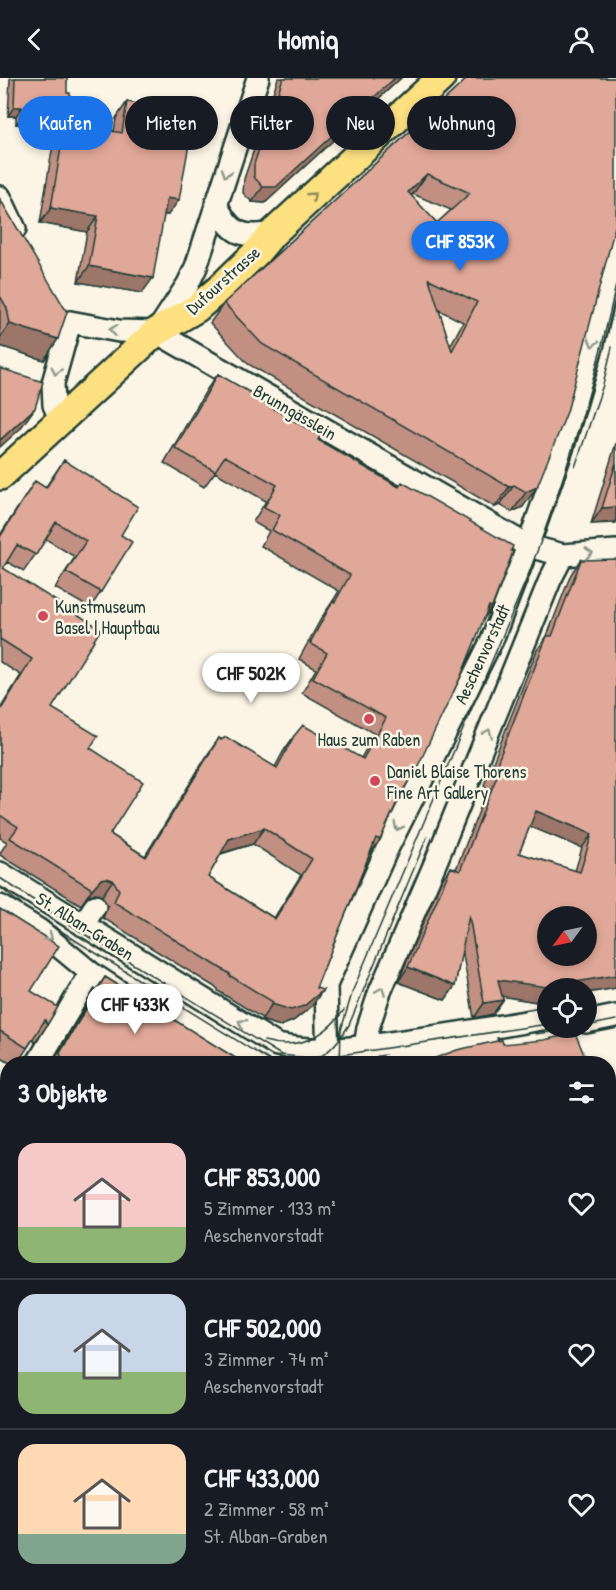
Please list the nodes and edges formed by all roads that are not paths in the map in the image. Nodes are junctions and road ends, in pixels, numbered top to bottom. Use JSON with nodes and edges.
{"nodes":[{"id":1,"x":258,"y":78,"type":"edge"},
{"id":2,"x":441,"y":78,"type":"edge"},
{"id":3,"x":0,"y":197,"type":"edge"},
{"id":4,"x":216,"y":204,"type":"junction"},
{"id":5,"x":273,"y":233,"type":"junction"},
{"id":6,"x":616,"y":245,"type":"edge"},
{"id":7,"x":26,"y":249,"type":"edge"},
{"id":8,"x":59,"y":304,"type":"edge"},
{"id":9,"x":70,"y":322,"type":"junction"},
{"id":10,"x":156,"y":333,"type":"junction"},
{"id":11,"x":60,"y":420,"type":"junction"},
{"id":12,"x":0,"y":476,"type":"edge"},
{"id":13,"x":528,"y":546,"type":"junction"},
{"id":14,"x":616,"y":551,"type":"edge"},
{"id":15,"x":563,"y":555,"type":"junction"},
{"id":16,"x":0,"y":873,"type":"edge"},
{"id":17,"x":0,"y":906,"type":"edge"},
{"id":18,"x":95,"y":906,"type":"edge"},
{"id":19,"x":83,"y":925,"type":"junction"},
{"id":20,"x":91,"y":974,"type":"junction"},
{"id":21,"x":139,"y":1004,"type":"edge"},
{"id":22,"x":616,"y":1005,"type":"edge"},
{"id":23,"x":597,"y":1009,"type":"edge"},
{"id":24,"x":616,"y":1016,"type":"edge"},
{"id":25,"x":537,"y":1020,"type":"edge"},
{"id":26,"x":597,"y":1020,"type":"edge"},
{"id":27,"x":537,"y":1033,"type":"edge"},
{"id":28,"x":45,"y":1056,"type":"edge"},
{"id":29,"x":324,"y":1056,"type":"edge"},
{"id":30,"x":328,"y":1056,"type":"edge"},
{"id":31,"x":366,"y":1056,"type":"edge"},
{"id":32,"x":428,"y":1056,"type":"edge"}],
"edges":[{"from":1,"to":4,"type":"street","one_way":true},
{"from":5,"to":2,"type":"main road","name":"Dufourstrasse","one_way":true},
{"from":3,"to":7,"type":"street"},
{"from":4,"to":5,"type":"street"},
{"from":4,"to":10,"type":"street"},
{"from":5,"to":10,"type":"main road","name":"Dufourstrasse"},
{"from":6,"to":13,"type":"street","name":"Aeschenvorstadt","one_way":true},
{"from":8,"to":9,"type":"street"},
{"from":10,"to":9,"type":"street","one_way":true},
{"from":9,"to":11,"type":"street","one_way":true},
{"from":10,"to":11,"type":"main road","name":"Dufourstrasse"},
{"from":10,"to":13,"type":"street","name":"Brunngässlein"},
{"from":11,"to":12,"type":"main road","name":"Dufourstrasse"},
{"from":13,"to":15,"type":"street","name":"Brunngässlein"},
{"from":13,"to":30,"type":"street","name":"Aeschenvorstadt","one_way":true},
{"from":15,"to":14,"type":"street","name":"Brunngässlein","one_way":true},
{"from":31,"to":15,"type":"street","name":"Aeschenvorstadt","one_way":true},
{"from":16,"to":19,"type":"street","name":"St. Alban-Graben"},
{"from":17,"to":20,"type":"street","name":"St. Alban-Graben","one_way":true},
{"from":18,"to":19,"type":"street"},
{"from":29,"to":19,"type":"street","name":"St. Alban-Graben","one_way":true},
{"from":20,"to":21,"type":"street","name":"St. Alban-Graben"},
{"from":20,"to":28,"type":"street"},
{"from":22,"to":23,"type":"street"},
{"from":24,"to":26,"type":"street"},
{"from":25,"to":31,"type":"street","name":"St. Alban-Graben"},
{"from":27,"to":32,"type":"street"}]}
